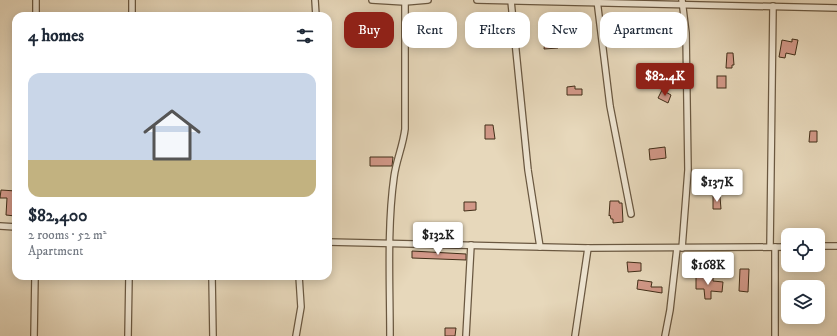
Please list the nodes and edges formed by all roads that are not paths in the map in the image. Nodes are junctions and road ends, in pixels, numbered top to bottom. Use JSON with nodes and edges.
{"nodes":[{"id":1,"x":36,"y":0,"type":"edge"},
{"id":2,"x":132,"y":0,"type":"edge"},
{"id":3,"x":315,"y":0,"type":"edge"},
{"id":4,"x":372,"y":0,"type":"edge"},
{"id":5,"x":428,"y":0,"type":"edge"},
{"id":6,"x":477,"y":0,"type":"edge"},
{"id":7,"x":498,"y":0,"type":"edge"},
{"id":8,"x":405,"y":1,"type":"edge"},
{"id":9,"x":511,"y":1,"type":"edge"},
{"id":10,"x":598,"y":1,"type":"edge"},
{"id":11,"x":682,"y":2,"type":"edge"},
{"id":12,"x":777,"y":4,"type":"edge"},
{"id":13,"x":837,"y":8,"type":"edge"},
{"id":14,"x":36,"y":12,"type":"edge"},
{"id":15,"x":132,"y":12,"type":"edge"},
{"id":16,"x":316,"y":12,"type":"edge"},
{"id":17,"x":630,"y":214,"type":"dead end"},
{"id":18,"x":0,"y":226,"type":"edge"},
{"id":19,"x":12,"y":227,"type":"edge"},
{"id":20,"x":332,"y":242,"type":"edge"},
{"id":21,"x":390,"y":242,"type":"junction"},
{"id":22,"x":471,"y":245,"type":"junction"},
{"id":23,"x":825,"y":246,"type":"edge"},
{"id":24,"x":837,"y":246,"type":"edge"},
{"id":25,"x":540,"y":247,"type":"junction"},
{"id":26,"x":773,"y":247,"type":"junction"},
{"id":27,"x":781,"y":247,"type":"edge"},
{"id":28,"x":588,"y":248,"type":"junction"},
{"id":29,"x":680,"y":248,"type":"junction"},
{"id":30,"x":35,"y":280,"type":"edge"},
{"id":31,"x":129,"y":280,"type":"edge"},
{"id":32,"x":212,"y":280,"type":"edge"},
{"id":33,"x":299,"y":280,"type":"edge"},
{"id":34,"x":34,"y":336,"type":"edge"},
{"id":35,"x":128,"y":336,"type":"edge"},
{"id":36,"x":213,"y":336,"type":"edge"},
{"id":37,"x":296,"y":336,"type":"edge"},
{"id":38,"x":390,"y":336,"type":"edge"},
{"id":39,"x":466,"y":336,"type":"edge"},
{"id":40,"x":575,"y":336,"type":"edge"},
{"id":41,"x":665,"y":336,"type":"edge"},
{"id":42,"x":775,"y":336,"type":"edge"}],
"edges":[{"from":1,"to":14,"type":"street"},
{"from":2,"to":15,"type":"street"},
{"from":3,"to":16,"type":"street"},
{"from":4,"to":8,"type":"street"},
{"from":5,"to":8,"type":"street"},
{"from":6,"to":7,"type":"street"},
{"from":7,"to":9,"type":"street"},
{"from":8,"to":21,"type":"street"},
{"from":9,"to":10,"type":"street"},
{"from":9,"to":25,"type":"street"},
{"from":10,"to":11,"type":"street"},
{"from":10,"to":17,"type":"street"},
{"from":11,"to":12,"type":"street"},
{"from":11,"to":29,"type":"street"},
{"from":12,"to":13,"type":"street"},
{"from":12,"to":26,"type":"street"},
{"from":18,"to":19,"type":"street"},
{"from":20,"to":21,"type":"street"},
{"from":21,"to":22,"type":"street"},
{"from":21,"to":38,"type":"street"},
{"from":22,"to":25,"type":"street"},
{"from":22,"to":39,"type":"street"},
{"from":23,"to":24,"type":"street"},
{"from":25,"to":28,"type":"street"},
{"from":26,"to":27,"type":"street"},
{"from":26,"to":29,"type":"street"},
{"from":26,"to":42,"type":"street"},
{"from":28,"to":29,"type":"street"},
{"from":28,"to":40,"type":"street"},
{"from":29,"to":41,"type":"street"},
{"from":30,"to":34,"type":"street"},
{"from":31,"to":35,"type":"street"},
{"from":32,"to":36,"type":"street"},
{"from":33,"to":37,"type":"street"}]}
